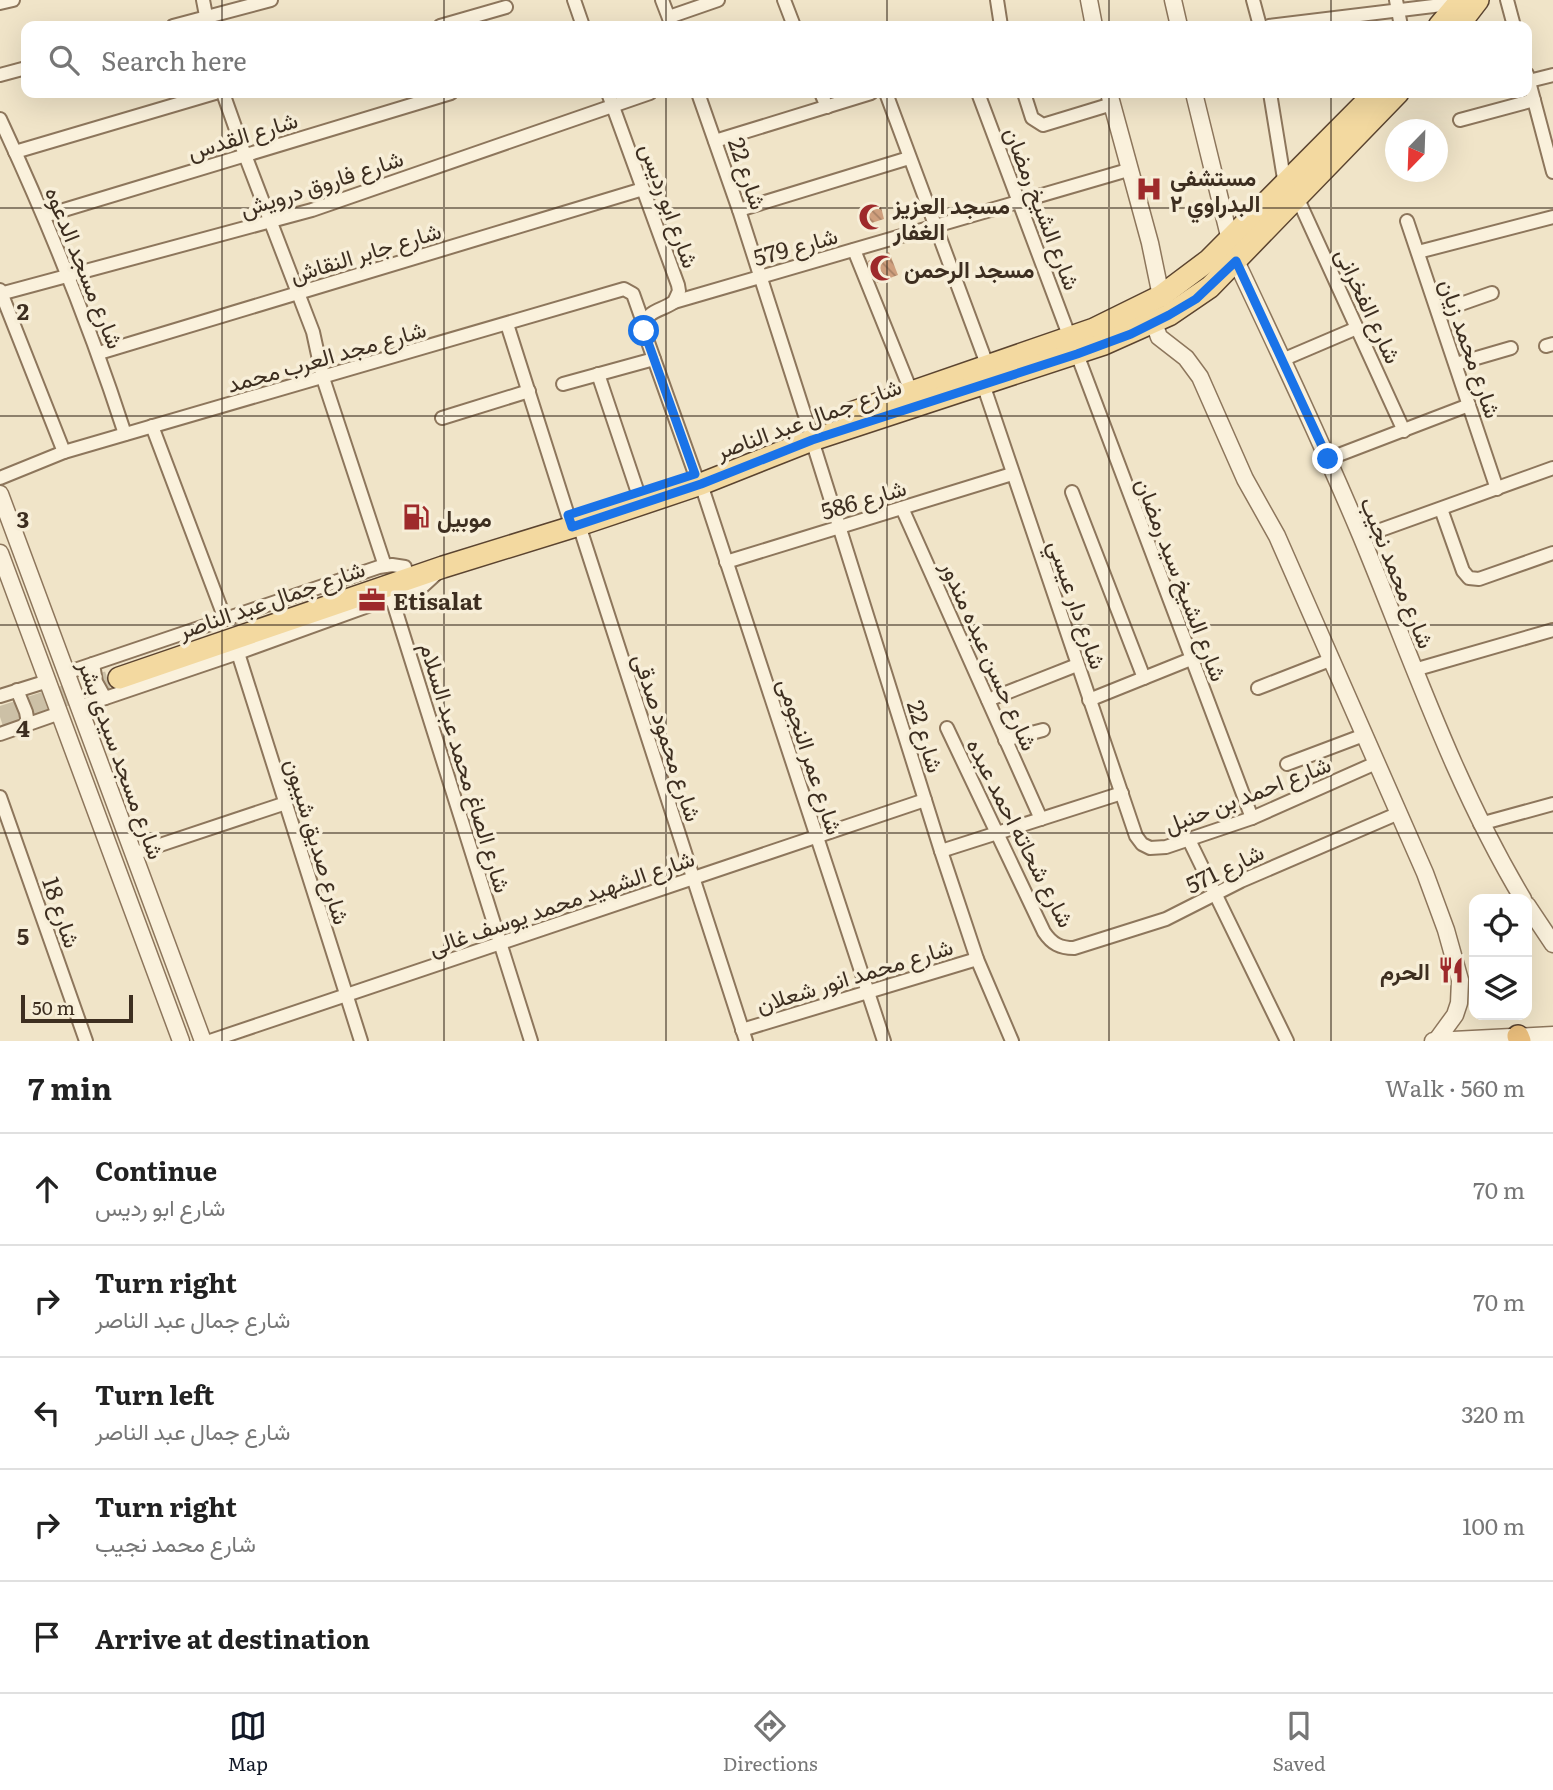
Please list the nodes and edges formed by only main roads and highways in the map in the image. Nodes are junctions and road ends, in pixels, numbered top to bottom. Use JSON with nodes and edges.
{"nodes":[{"id":1,"x":1466,"y":1,"type":"edge"},
{"id":2,"x":1444,"y":21,"type":"edge"},
{"id":3,"x":1460,"y":21,"type":"edge"},
{"id":4,"x":1371,"y":98,"type":"edge"},
{"id":5,"x":1393,"y":98,"type":"edge"},
{"id":6,"x":1291,"y":191,"type":"junction"},
{"id":7,"x":1233,"y":251,"type":"junction"},
{"id":8,"x":1073,"y":346,"type":"junction"},
{"id":9,"x":986,"y":375,"type":"junction"},
{"id":10,"x":811,"y":434,"type":"junction"},
{"id":11,"x":698,"y":479,"type":"junction"},
{"id":12,"x":573,"y":523,"type":"junction"},
{"id":13,"x":393,"y":579,"type":"junction"},
{"id":14,"x":108,"y":670,"type":"tunnel mouth"}],
"edges":[{"from":1,"to":2,"type":"main road"},
{"from":1,"to":3,"type":"main road"},
{"from":4,"to":6,"type":"main road","name":"شارع جمال عبد الناصر"},
{"from":5,"to":6,"type":"main road","name":"شارع جمال عبد الناصر"},
{"from":6,"to":7,"type":"main road","name":"شارع جمال عبد الناصر"},
{"from":7,"to":8,"type":"main road","name":"شارع جمال عبد الناصر"},
{"from":7,"to":8,"type":"main road","name":"شارع جمال عبد الناصر"},
{"from":8,"to":9,"type":"main road","name":"شارع جمال عبد الناصر"},
{"from":9,"to":10,"type":"main road","name":"شارع جمال عبد الناصر"},
{"from":9,"to":10,"type":"main road","name":"شارع جمال عبد الناصر"},
{"from":10,"to":11,"type":"main road","name":"شارع جمال عبد الناصر"},
{"from":11,"to":12,"type":"main road","name":"شارع جمال عبد الناصر"},
{"from":11,"to":12,"type":"main road","name":"شارع جمال عبد الناصر"},
{"from":12,"to":13,"type":"main road","name":"شارع جمال عبد الناصر"},
{"from":12,"to":13,"type":"main road","name":"شارع جمال عبد الناصر"},
{"from":13,"to":14,"type":"main road","name":"شارع جمال عبد الناصر"}]}
